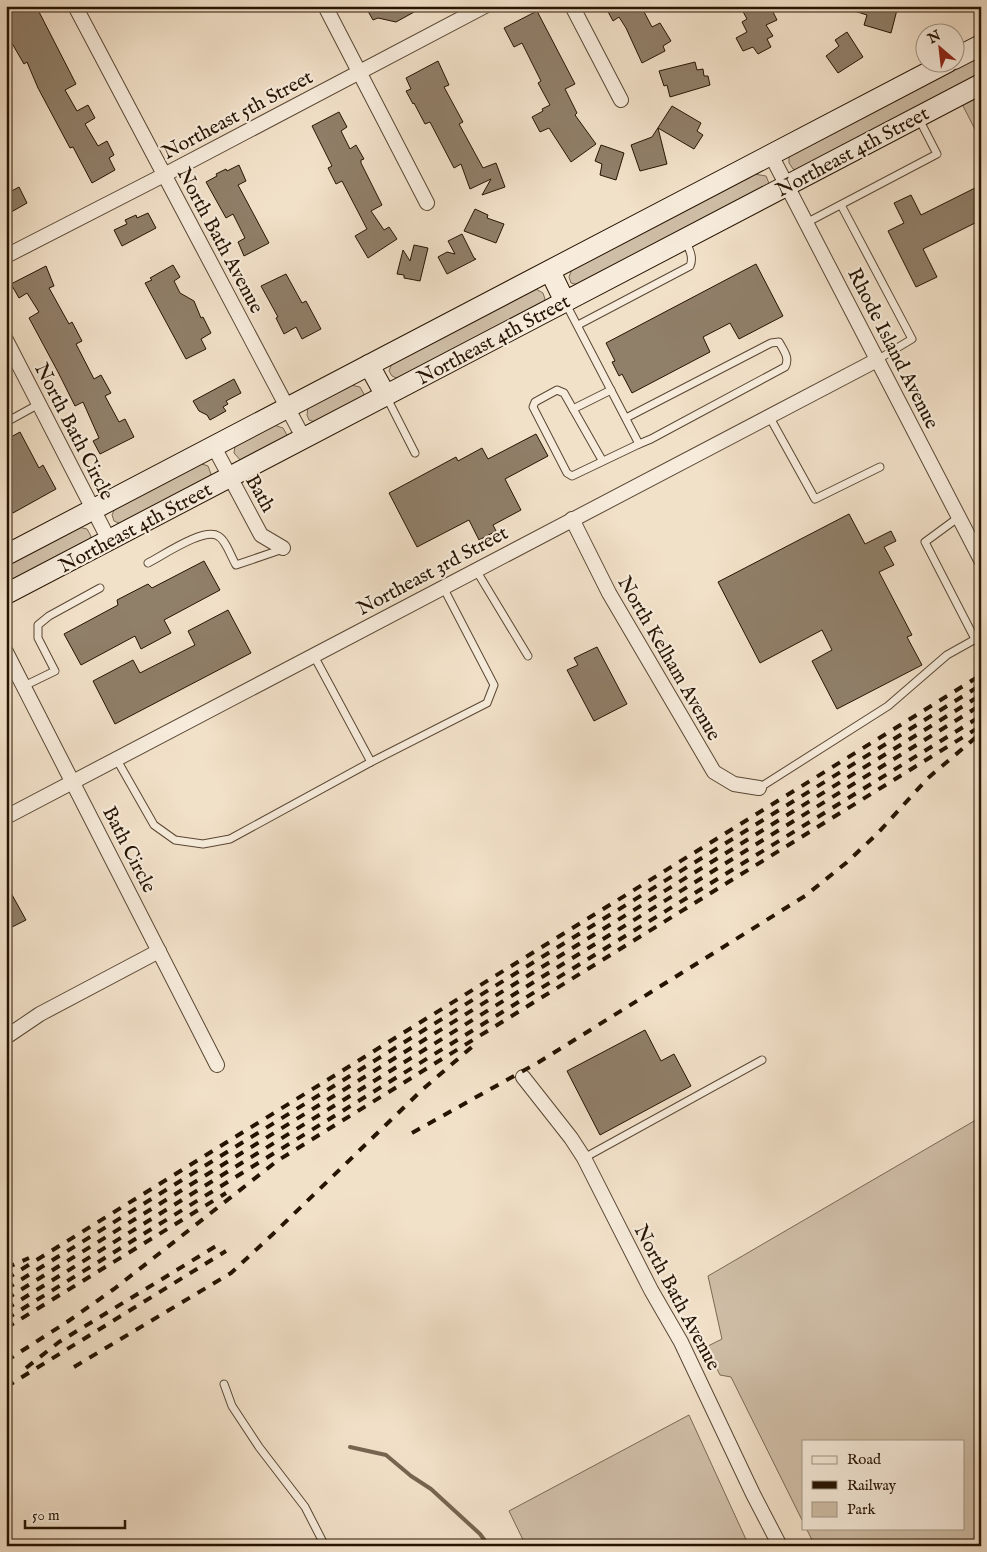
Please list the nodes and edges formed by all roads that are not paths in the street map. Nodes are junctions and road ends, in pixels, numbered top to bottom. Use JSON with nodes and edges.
{"nodes":[{"id":1,"x":75,"y":6,"type":"edge"},
{"id":2,"x":325,"y":6,"type":"edge"},
{"id":3,"x":484,"y":6,"type":"edge"},
{"id":4,"x":572,"y":6,"type":"edge"},
{"id":5,"x":981,"y":45,"type":"edge"},
{"id":6,"x":964,"y":54,"type":"edge"},
{"id":7,"x":929,"y":72,"type":"edge"},
{"id":8,"x":360,"y":73,"type":"junction"},
{"id":9,"x":981,"y":84,"type":"edge"},
{"id":10,"x":621,"y":100,"type":"dead end"},
{"id":11,"x":918,"y":117,"type":"junction"},
{"id":12,"x":771,"y":155,"type":"junction"},
{"id":13,"x":164,"y":175,"type":"junction"},
{"id":14,"x":787,"y":185,"type":"junction"},
{"id":15,"x":427,"y":203,"type":"dead end"},
{"id":16,"x":841,"y":205,"type":"junction"},
{"id":17,"x":806,"y":223,"type":"junction"},
{"id":18,"x":685,"y":239,"type":"junction"},
{"id":19,"x":6,"y":256,"type":"edge"},
{"id":20,"x":550,"y":271,"type":"junction"},
{"id":21,"x":565,"y":302,"type":"junction"},
{"id":22,"x":578,"y":325,"type":"junction"},
{"id":23,"x":6,"y":340,"type":"edge"},
{"id":24,"x":877,"y":360,"type":"junction"},
{"id":25,"x":369,"y":366,"type":"junction"},
{"id":26,"x":612,"y":390,"type":"junction"},
{"id":27,"x":386,"y":396,"type":"junction"},
{"id":28,"x":39,"y":404,"type":"junction"},
{"id":29,"x":288,"y":408,"type":"junction"},
{"id":30,"x":573,"y":409,"type":"junction"},
{"id":31,"x":769,"y":416,"type":"junction"},
{"id":32,"x":6,"y":418,"type":"edge"},
{"id":33,"x":626,"y":418,"type":"junction"},
{"id":34,"x":304,"y":439,"type":"junction"},
{"id":35,"x":639,"y":444,"type":"junction"},
{"id":36,"x":214,"y":447,"type":"junction"},
{"id":37,"x":415,"y":453,"type":"dead end"},
{"id":38,"x":602,"y":460,"type":"junction"},
{"id":39,"x":880,"y":467,"type":"dead end"},
{"id":40,"x":229,"y":477,"type":"junction"},
{"id":41,"x":93,"y":510,"type":"junction"},
{"id":42,"x":959,"y":517,"type":"junction"},
{"id":43,"x":572,"y":519,"type":"junction"},
{"id":44,"x":109,"y":540,"type":"junction"},
{"id":45,"x":283,"y":548,"type":"joint"},
{"id":46,"x":6,"y":555,"type":"edge"},
{"id":47,"x":981,"y":560,"type":"edge"},
{"id":48,"x":148,"y":563,"type":"dead end"},
{"id":49,"x":476,"y":570,"type":"junction"},
{"id":50,"x":443,"y":587,"type":"junction"},
{"id":51,"x":100,"y":588,"type":"dead end"},
{"id":52,"x":6,"y":594,"type":"edge"},
{"id":53,"x":978,"y":638,"type":"edge"},
{"id":54,"x":6,"y":652,"type":"edge"},
{"id":55,"x":314,"y":656,"type":"junction"},
{"id":56,"x":528,"y":656,"type":"dead end"},
{"id":57,"x":24,"y":686,"type":"junction"},
{"id":58,"x":117,"y":760,"type":"junction"},
{"id":59,"x":371,"y":762,"type":"junction"},
{"id":60,"x":73,"y":783,"type":"junction"},
{"id":61,"x":759,"y":788,"type":"joint"},
{"id":62,"x":6,"y":817,"type":"edge"},
{"id":63,"x":159,"y":951,"type":"junction"},
{"id":64,"x":6,"y":1036,"type":"edge"},
{"id":65,"x":762,"y":1060,"type":"dead end"},
{"id":66,"x":217,"y":1064,"type":"dead end"},
{"id":67,"x":523,"y":1077,"type":"dead end"},
{"id":68,"x":584,"y":1158,"type":"junction"},
{"id":69,"x":224,"y":1384,"type":"dead end"},
{"id":70,"x":325,"y":1546,"type":"edge"},
{"id":71,"x":780,"y":1546,"type":"edge"}],
"edges":[{"from":1,"to":13,"type":"street","name":"North Bath Avenue"},
{"from":2,"to":8,"type":"street"},
{"from":3,"to":8,"type":"street","name":"Northeast 5th Street"},
{"from":4,"to":10,"type":"street"},
{"from":5,"to":6,"type":"main road"},
{"from":7,"to":12,"type":"main road","name":"Northeast 4th Street"},
{"from":8,"to":13,"type":"street","name":"Northeast 5th Street"},
{"from":8,"to":15,"type":"street"},
{"from":9,"to":11,"type":"main road","name":"Northeast 4th Street"},
{"from":11,"to":14,"type":"main road","name":"Northeast 4th Street"},
{"from":11,"to":16,"type":"lane"},
{"from":12,"to":14,"type":"street","name":"Rhode Island Avenue"},
{"from":12,"to":20,"type":"main road","name":"Northeast 4th Street"},
{"from":13,"to":19,"type":"street","name":"Northeast 5th Street"},
{"from":13,"to":29,"type":"street","name":"North Bath Avenue"},
{"from":14,"to":17,"type":"street","name":"Rhode Island Avenue"},
{"from":14,"to":18,"type":"main road","name":"Northeast 4th Street"},
{"from":16,"to":17,"type":"lane"},
{"from":16,"to":24,"type":"lane"},
{"from":17,"to":24,"type":"street","name":"Rhode Island Avenue"},
{"from":18,"to":21,"type":"main road","name":"Northeast 4th Street"},
{"from":18,"to":22,"type":"lane"},
{"from":20,"to":21,"type":"main road"},
{"from":20,"to":25,"type":"main road","name":"Northeast 4th Street"},
{"from":21,"to":22,"type":"lane"},
{"from":21,"to":27,"type":"main road","name":"Northeast 4th Street"},
{"from":22,"to":26,"type":"lane"},
{"from":23,"to":28,"type":"street","name":"North Bath Circle"},
{"from":24,"to":31,"type":"street","name":"Northeast 3rd Street"},
{"from":24,"to":42,"type":"street","name":"Rhode Island Avenue"},
{"from":25,"to":27,"type":"main road"},
{"from":25,"to":29,"type":"main road","name":"Northeast 4th Street"},
{"from":26,"to":30,"type":"lane"},
{"from":26,"to":33,"type":"lane"},
{"from":27,"to":34,"type":"main road","name":"Northeast 4th Street"},
{"from":27,"to":37,"type":"lane"},
{"from":28,"to":32,"type":"lane"},
{"from":28,"to":41,"type":"street","name":"North Bath Circle"},
{"from":29,"to":34,"type":"street","name":"North Bath Avenue"},
{"from":29,"to":36,"type":"main road","name":"Northeast 4th Street"},
{"from":30,"to":38,"type":"lane"},
{"from":30,"to":38,"type":"lane"},
{"from":31,"to":39,"type":"lane"},
{"from":31,"to":43,"type":"street","name":"Northeast 3rd Street"},
{"from":33,"to":35,"type":"lane"},
{"from":33,"to":35,"type":"lane"},
{"from":34,"to":40,"type":"main road","name":"Northeast 4th Street"},
{"from":35,"to":38,"type":"lane"},
{"from":36,"to":40,"type":"street","name":"Bath"},
{"from":36,"to":41,"type":"main road","name":"Northeast 4th Street"},
{"from":40,"to":44,"type":"main road","name":"Northeast 4th Street"},
{"from":40,"to":45,"type":"street","name":"Bath"},
{"from":41,"to":44,"type":"street","name":"North Bath Circle"},
{"from":41,"to":46,"type":"main road","name":"Northeast 4th Street"},
{"from":42,"to":47,"type":"street","name":"Rhode Island Avenue"},
{"from":42,"to":53,"type":"lane"},
{"from":43,"to":49,"type":"street","name":"Northeast 3rd Street"},
{"from":43,"to":61,"type":"street","name":"North Kelham Avenue"},
{"from":44,"to":52,"type":"main road","name":"Northeast 4th Street"},
{"from":45,"to":48,"type":"lane"},
{"from":49,"to":50,"type":"street","name":"Northeast 3rd Street"},
{"from":49,"to":56,"type":"lane"},
{"from":50,"to":55,"type":"street","name":"Northeast 3rd Street"},
{"from":50,"to":59,"type":"lane"},
{"from":51,"to":57,"type":"lane"},
{"from":53,"to":61,"type":"lane"},
{"from":54,"to":57,"type":"street","name":"Bath Circle"},
{"from":55,"to":58,"type":"street","name":"Northeast 3rd Street"},
{"from":55,"to":59,"type":"lane"},
{"from":57,"to":60,"type":"street","name":"Bath Circle"},
{"from":58,"to":59,"type":"lane"},
{"from":58,"to":60,"type":"street","name":"Northeast 3rd Street"},
{"from":60,"to":62,"type":"street","name":"Northeast 3rd Street"},
{"from":60,"to":63,"type":"street","name":"Bath Circle"},
{"from":63,"to":64,"type":"street"},
{"from":63,"to":66,"type":"street","name":"Bath Circle"},
{"from":65,"to":68,"type":"lane"},
{"from":67,"to":68,"type":"street","name":"North Bath Avenue"},
{"from":68,"to":71,"type":"street","name":"North Bath Avenue"},
{"from":69,"to":70,"type":"lane"}]}
